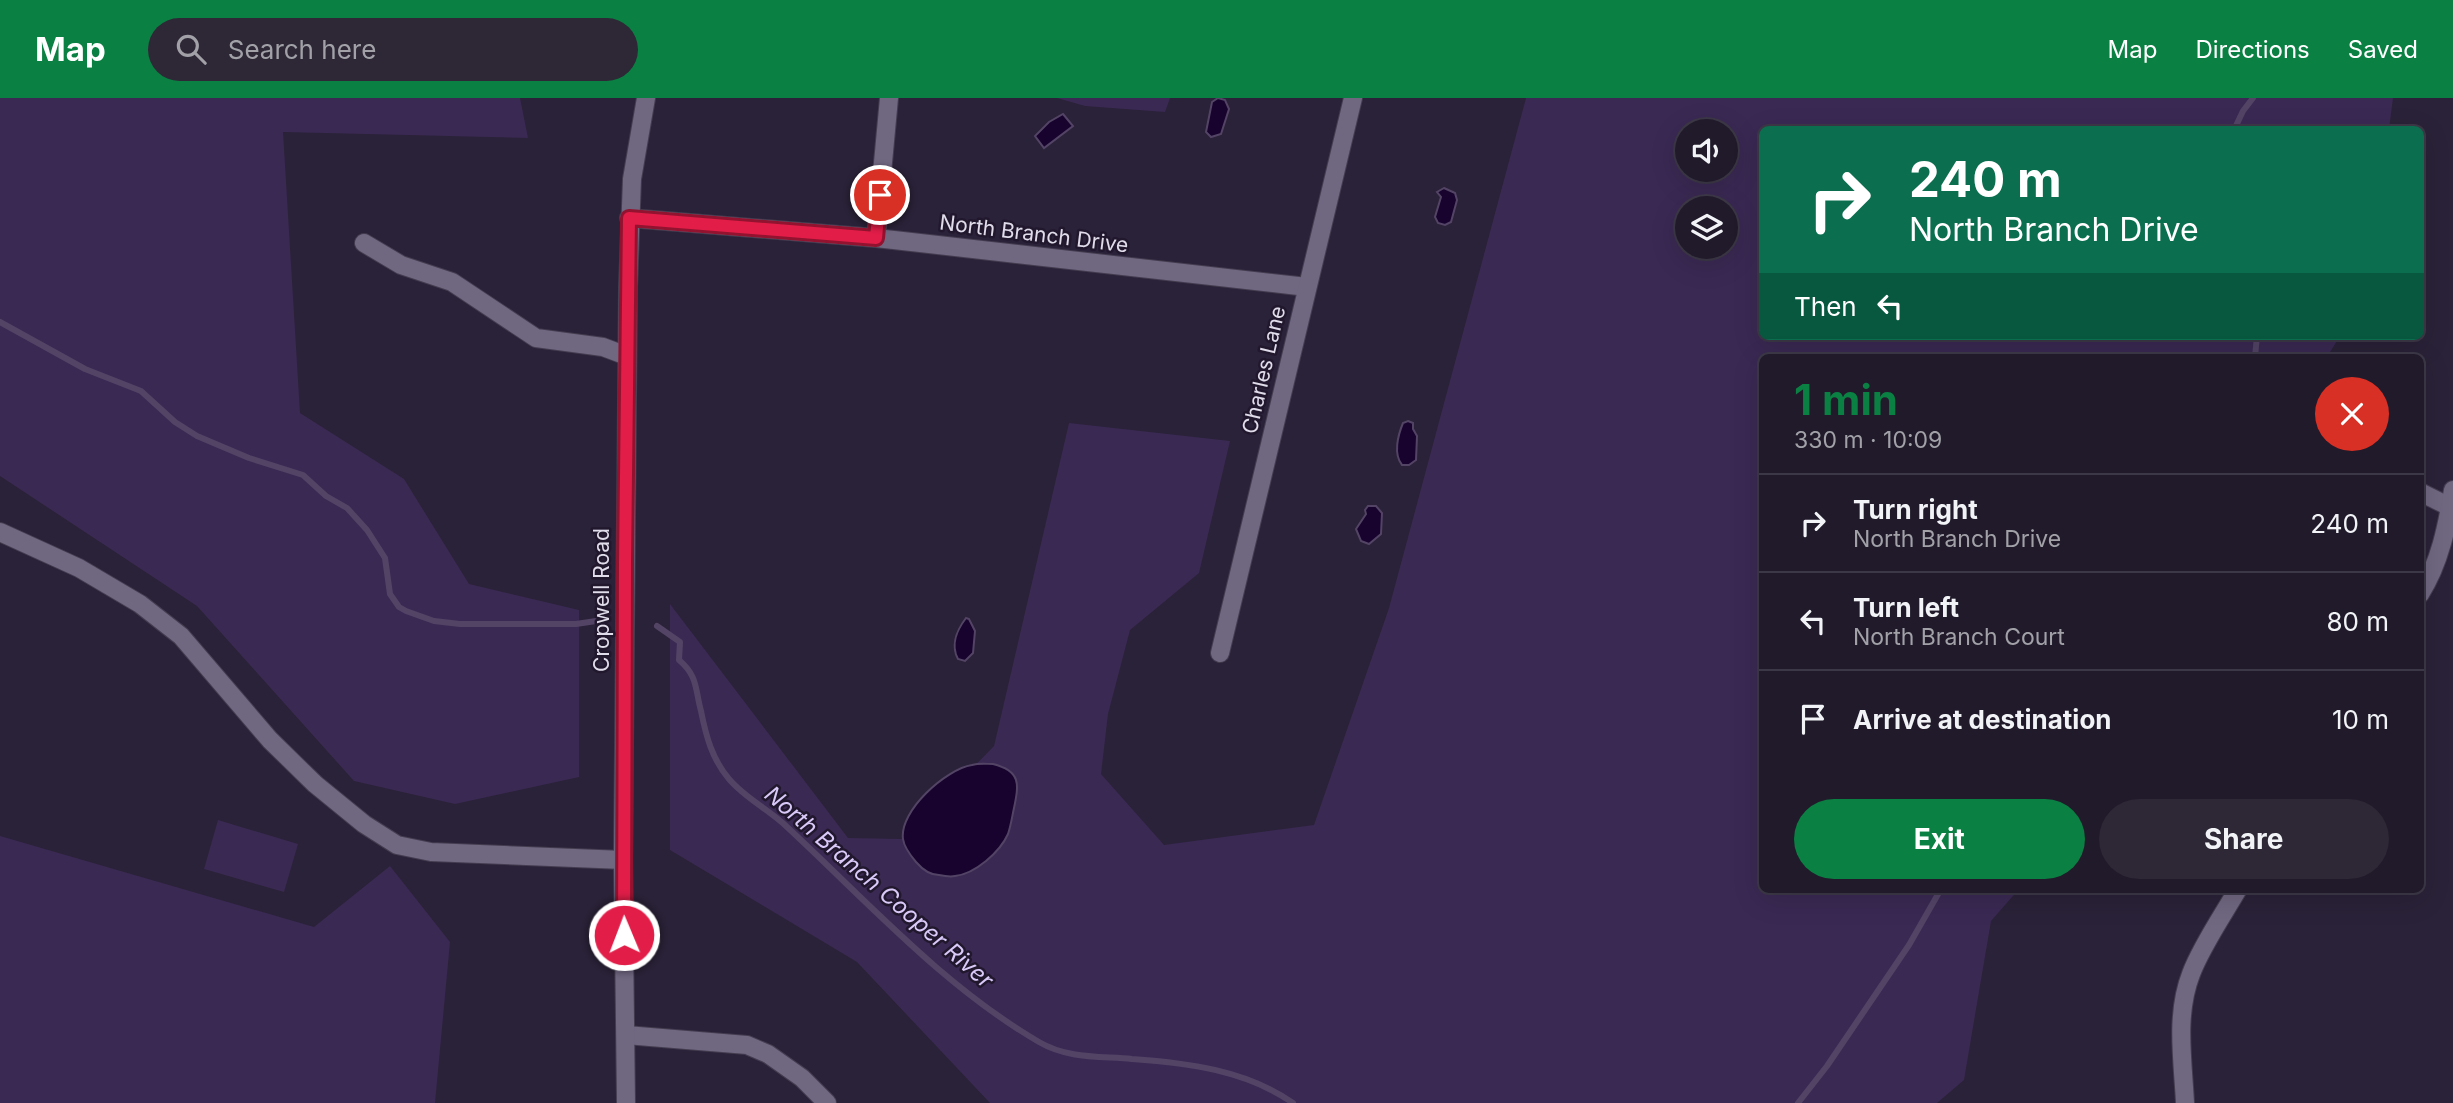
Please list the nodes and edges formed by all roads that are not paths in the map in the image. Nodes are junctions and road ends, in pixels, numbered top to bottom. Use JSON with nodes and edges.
{"nodes":[{"id":1,"x":646,"y":98,"type":"edge"},
{"id":2,"x":889,"y":98,"type":"edge"},
{"id":3,"x":1353,"y":98,"type":"edge"},
{"id":4,"x":629,"y":218,"type":"junction"},
{"id":5,"x":876,"y":238,"type":"junction"},
{"id":6,"x":364,"y":243,"type":"dead end"},
{"id":7,"x":1307,"y":287,"type":"junction"},
{"id":8,"x":627,"y":356,"type":"junction"},
{"id":9,"x":2424,"y":493,"type":"edge"},
{"id":10,"x":2452,"y":499,"type":"edge"},
{"id":11,"x":0,"y":532,"type":"edge"},
{"id":12,"x":2424,"y":588,"type":"edge"},
{"id":13,"x":1220,"y":653,"type":"dead end"},
{"id":14,"x":623,"y":860,"type":"junction"},
{"id":15,"x":2236,"y":893,"type":"edge"},
{"id":16,"x":626,"y":1035,"type":"junction"},
{"id":17,"x":626,"y":1103,"type":"edge"},
{"id":18,"x":827,"y":1103,"type":"edge"},
{"id":19,"x":2185,"y":1103,"type":"edge"}],
"edges":[{"from":1,"to":4,"type":"street","name":"Cropwell Road"},
{"from":2,"to":5,"type":"street"},
{"from":3,"to":7,"type":"street","name":"Charles Lane"},
{"from":4,"to":5,"type":"street","name":"North Branch Drive"},
{"from":4,"to":8,"type":"street","name":"Cropwell Road"},
{"from":5,"to":7,"type":"street","name":"North Branch Drive"},
{"from":6,"to":8,"type":"street"},
{"from":7,"to":13,"type":"street","name":"Charles Lane"},
{"from":8,"to":14,"type":"street","name":"Cropwell Road"},
{"from":9,"to":10,"type":"street"},
{"from":10,"to":12,"type":"street"},
{"from":11,"to":14,"type":"street"},
{"from":14,"to":16,"type":"street","name":"Cropwell Road"},
{"from":15,"to":19,"type":"street"},
{"from":16,"to":17,"type":"street","name":"Cropwell Road"},
{"from":16,"to":18,"type":"street"}]}
